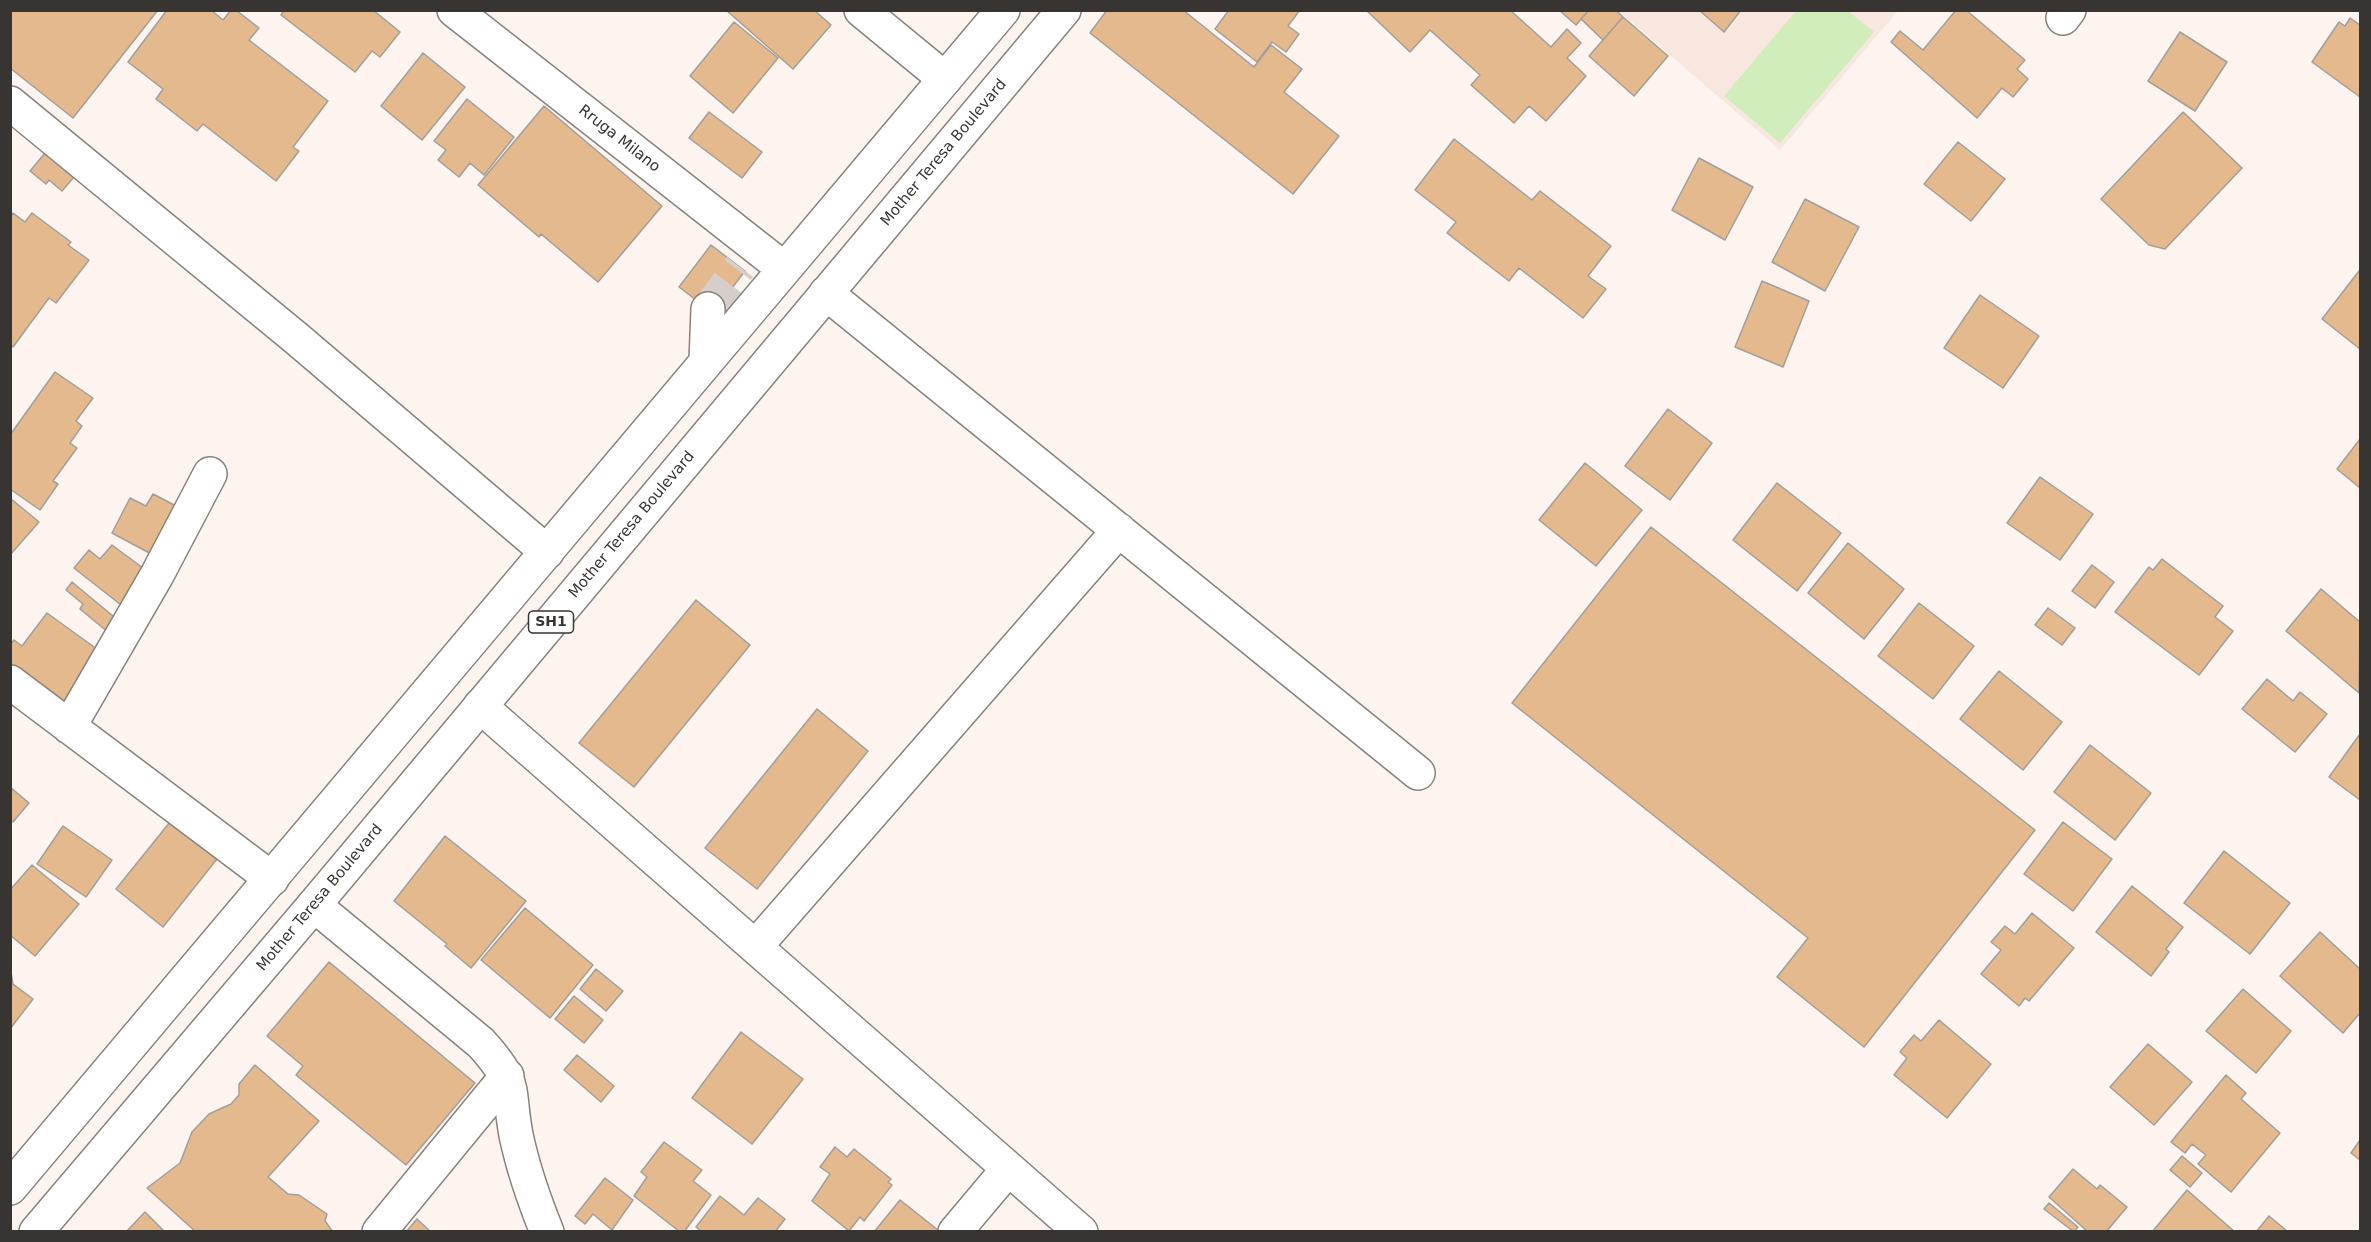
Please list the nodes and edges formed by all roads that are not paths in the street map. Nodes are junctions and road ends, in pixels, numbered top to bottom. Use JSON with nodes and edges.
{"nodes":[{"id":1,"x":454,"y":10,"type":"edge"},
{"id":2,"x":861,"y":10,"type":"edge"},
{"id":3,"x":1003,"y":10,"type":"edge"},
{"id":4,"x":1064,"y":10,"type":"edge"},
{"id":5,"x":945,"y":79,"type":"junction"},
{"id":6,"x":10,"y":103,"type":"edge"},
{"id":7,"x":783,"y":268,"type":"junction"},
{"id":8,"x":826,"y":293,"type":"junction"},
{"id":9,"x":708,"y":309,"type":"tunnel mouth"},
{"id":10,"x":706,"y":361,"type":"junction"},
{"id":11,"x":210,"y":474,"type":"dead end"},
{"id":12,"x":1119,"y":530,"type":"junction"},
{"id":13,"x":547,"y":552,"type":"junction"},
{"id":14,"x":10,"y":682,"type":"edge"},
{"id":15,"x":480,"y":706,"type":"junction"},
{"id":16,"x":69,"y":727,"type":"junction"},
{"id":17,"x":1418,"y":773,"type":"dead end"},
{"id":18,"x":272,"y":879,"type":"junction"},
{"id":19,"x":314,"y":905,"type":"junction"},
{"id":20,"x":756,"y":946,"type":"junction"},
{"id":21,"x":507,"y":1076,"type":"junction"},
{"id":22,"x":1008,"y":1169,"type":"junction"},
{"id":23,"x":10,"y":1188,"type":"edge"},
{"id":24,"x":36,"y":1232,"type":"edge"},
{"id":25,"x":379,"y":1232,"type":"edge"},
{"id":26,"x":547,"y":1232,"type":"edge"},
{"id":27,"x":955,"y":1232,"type":"edge"},
{"id":28,"x":1082,"y":1232,"type":"edge"}],
"edges":[{"from":1,"to":7,"type":"street","name":"Rruga Milano"},
{"from":2,"to":5,"type":"street"},
{"from":3,"to":5,"type":"street"},
{"from":4,"to":8,"type":"street","name":"Mother Teresa Boulevard","number":"SH1"},
{"from":5,"to":7,"type":"street"},
{"from":6,"to":13,"type":"street"},
{"from":7,"to":10,"type":"street"},
{"from":8,"to":12,"type":"street"},
{"from":8,"to":15,"type":"street","name":"Mother Teresa Boulevard","number":"SH1"},
{"from":9,"to":10,"type":"street"},
{"from":10,"to":13,"type":"street"},
{"from":11,"to":16,"type":"street"},
{"from":12,"to":17,"type":"street"},
{"from":12,"to":20,"type":"street"},
{"from":13,"to":18,"type":"street"},
{"from":14,"to":16,"type":"street"},
{"from":15,"to":19,"type":"street","name":"Mother Teresa Boulevard","number":"SH1"},
{"from":15,"to":20,"type":"street"},
{"from":16,"to":18,"type":"street"},
{"from":18,"to":23,"type":"street"},
{"from":19,"to":21,"type":"street"},
{"from":19,"to":24,"type":"street","name":"Mother Teresa Boulevard","number":"SH1"},
{"from":20,"to":22,"type":"street"},
{"from":21,"to":25,"type":"street"},
{"from":21,"to":26,"type":"street"},
{"from":22,"to":27,"type":"street"},
{"from":22,"to":28,"type":"street"}]}
